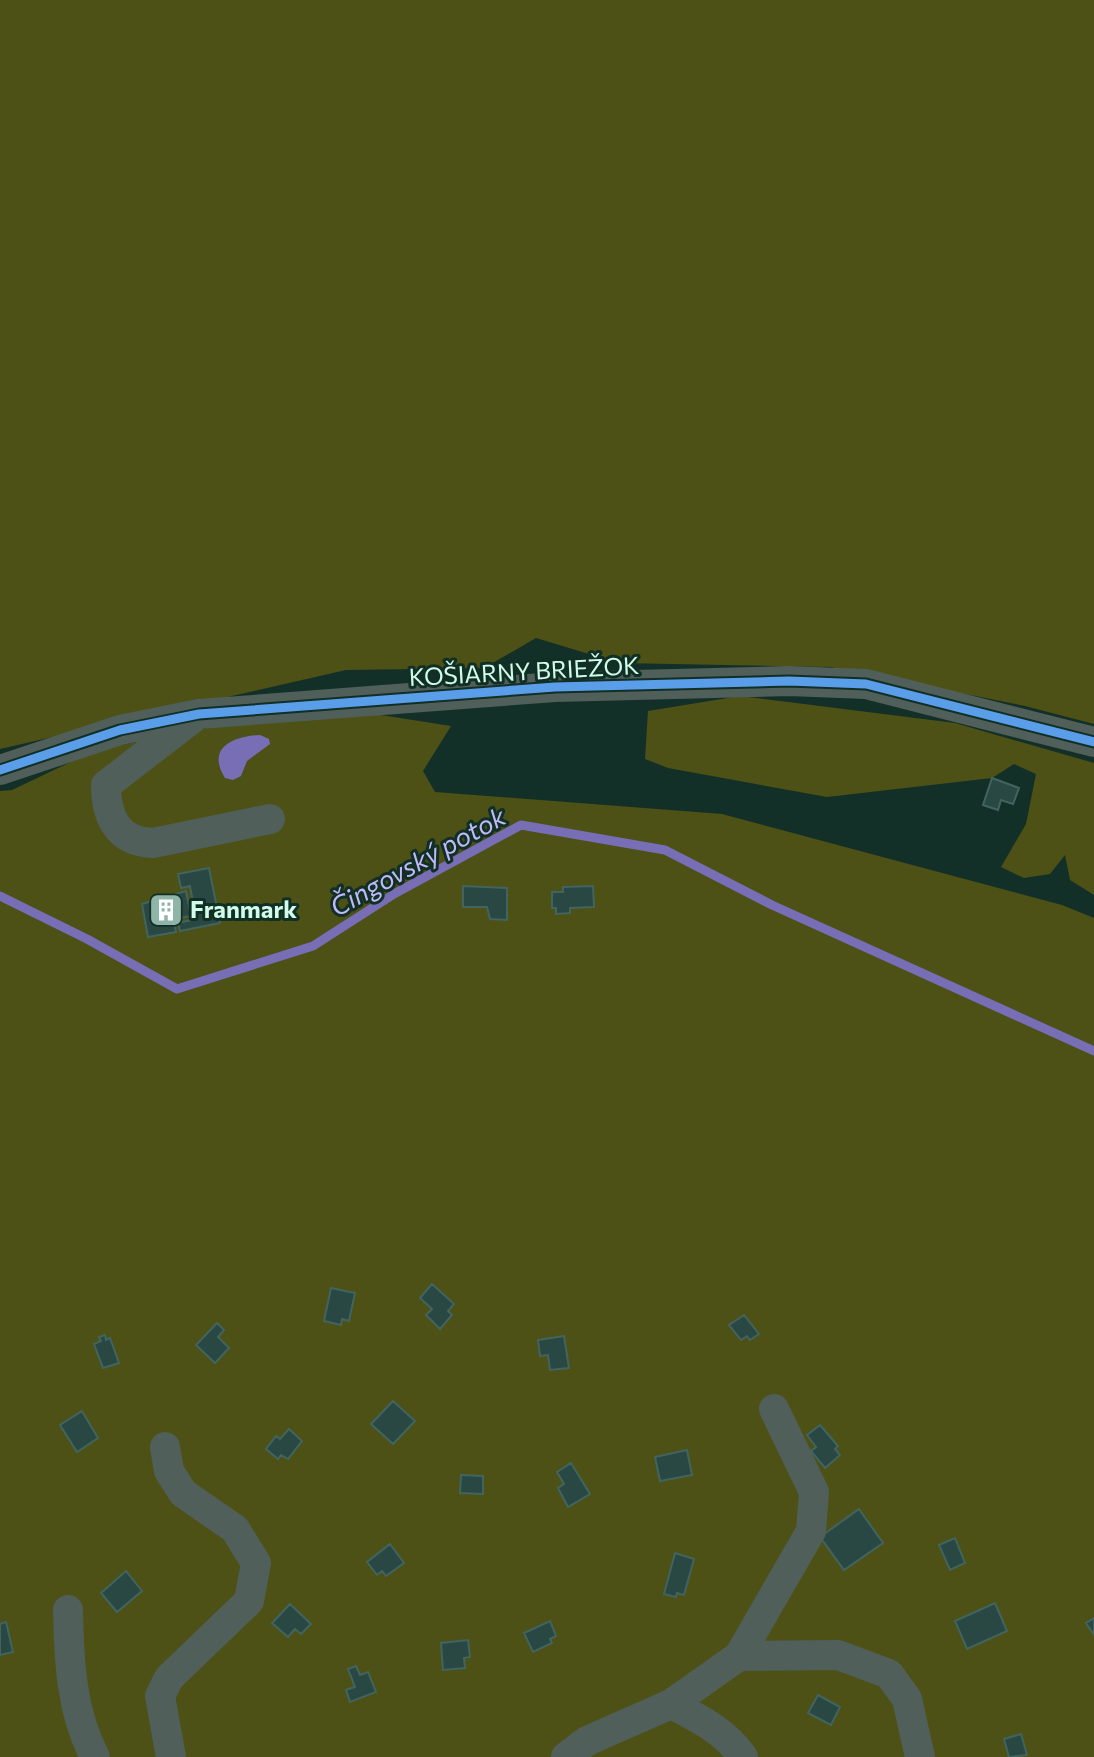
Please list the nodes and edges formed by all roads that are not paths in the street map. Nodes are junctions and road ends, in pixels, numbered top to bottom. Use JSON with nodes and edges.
{"nodes":[{"id":1,"x":199,"y":714,"type":"junction"},
{"id":2,"x":1094,"y":742,"type":"edge"},
{"id":3,"x":0,"y":770,"type":"edge"},
{"id":4,"x":270,"y":819,"type":"dead end"},
{"id":5,"x":774,"y":1409,"type":"dead end"},
{"id":6,"x":165,"y":1447,"type":"dead end"},
{"id":7,"x":68,"y":1609,"type":"dead end"},
{"id":8,"x":739,"y":1656,"type":"junction"},
{"id":9,"x":671,"y":1704,"type":"junction"},
{"id":10,"x":95,"y":1757,"type":"edge"},
{"id":11,"x":171,"y":1757,"type":"edge"},
{"id":12,"x":566,"y":1757,"type":"edge"},
{"id":13,"x":743,"y":1757,"type":"edge"},
{"id":14,"x":920,"y":1757,"type":"edge"}],
"edges":[{"from":1,"to":2,"type":"street","name":"KOŠIARNY BRIEŽOK"},
{"from":1,"to":3,"type":"street","name":"KOŠIARNY BRIEŽOK"},
{"from":1,"to":4,"type":"street"},
{"from":5,"to":8,"type":"street"},
{"from":6,"to":11,"type":"street"},
{"from":7,"to":10,"type":"street"},
{"from":8,"to":9,"type":"street"},
{"from":8,"to":14,"type":"street"},
{"from":9,"to":12,"type":"street"},
{"from":9,"to":13,"type":"street"}]}
